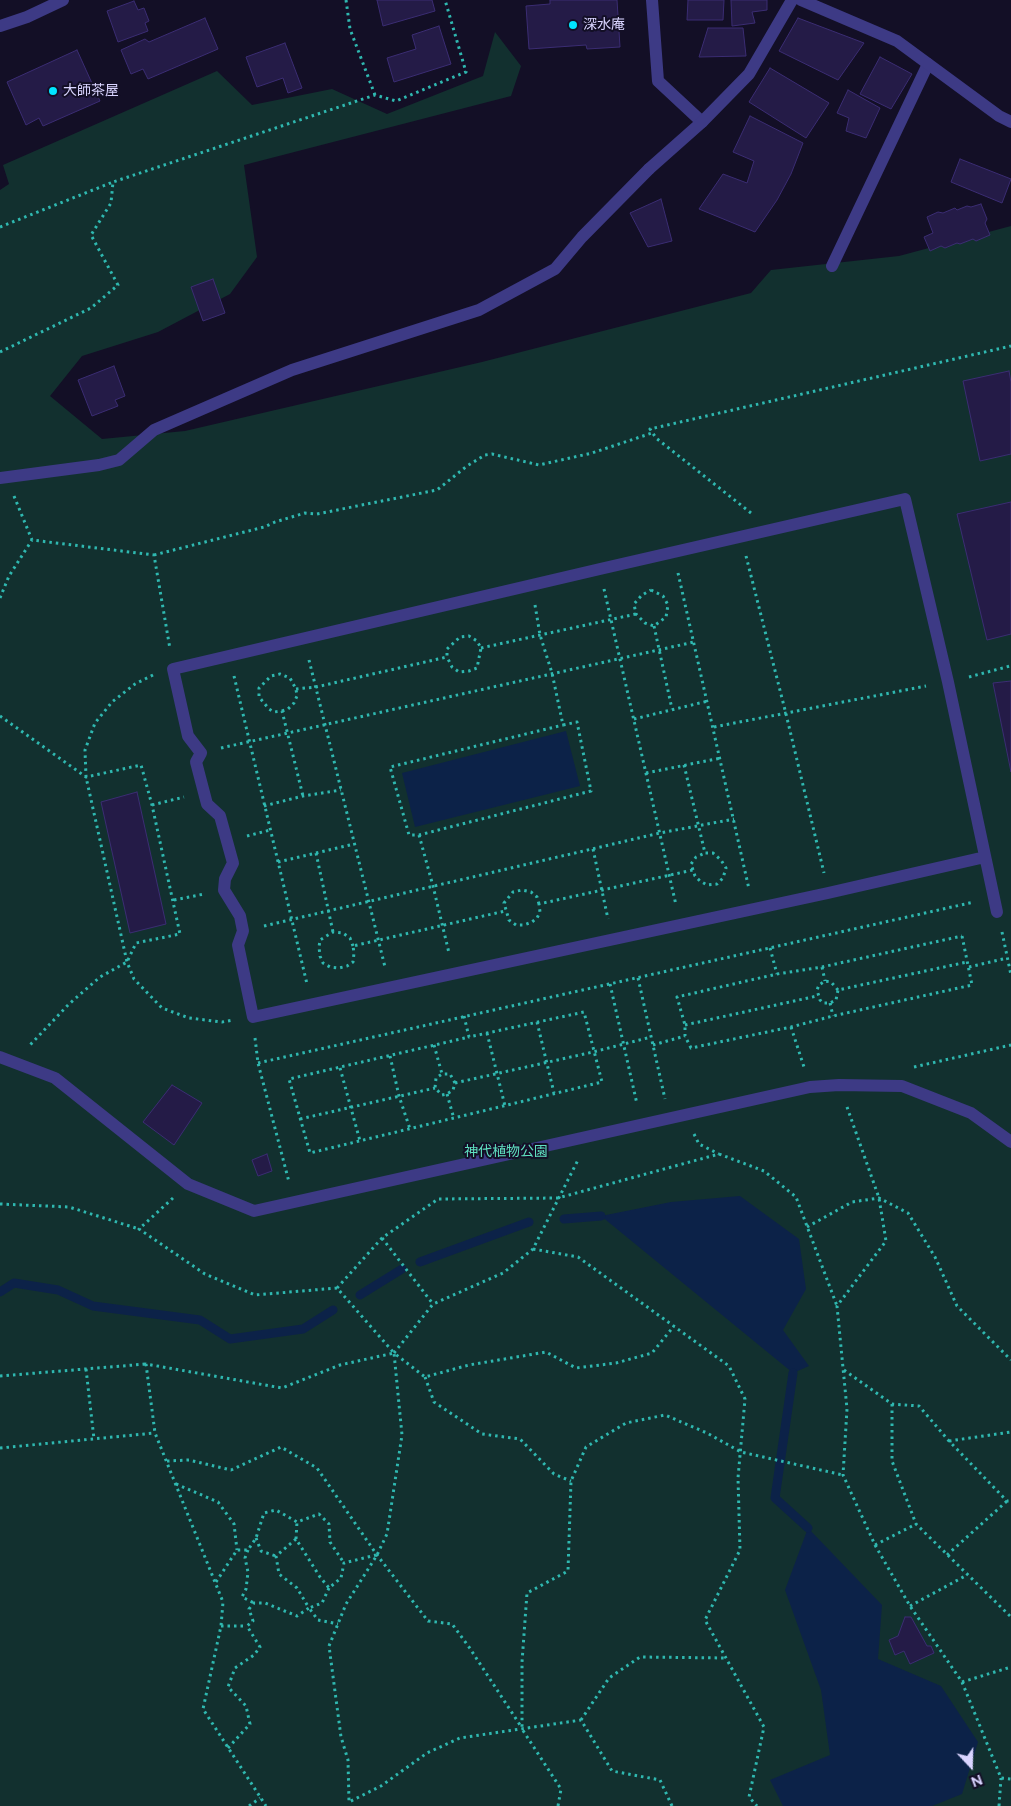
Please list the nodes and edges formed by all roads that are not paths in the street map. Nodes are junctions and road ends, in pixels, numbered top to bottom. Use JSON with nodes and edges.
{"nodes":[{"id":1,"x":63,"y":0,"type":"edge"},
{"id":2,"x":652,"y":0,"type":"edge"},
{"id":3,"x":792,"y":0,"type":"edge"},
{"id":4,"x":801,"y":0,"type":"edge"},
{"id":5,"x":0,"y":26,"type":"edge"},
{"id":6,"x":928,"y":64,"type":"junction"},
{"id":7,"x":702,"y":122,"type":"junction"},
{"id":8,"x":1011,"y":122,"type":"edge"},
{"id":9,"x":832,"y":266,"type":"dead end"},
{"id":10,"x":3,"y":478,"type":"edge"},
{"id":11,"x":985,"y":857,"type":"junction"},
{"id":12,"x":998,"y":912,"type":"road end"},
{"id":13,"x":0,"y":1057,"type":"edge"},
{"id":14,"x":1011,"y":1142,"type":"edge"}],
"edges":[{"from":1,"to":5,"type":"street"},
{"from":2,"to":7,"type":"street"},
{"from":3,"to":7,"type":"street"},
{"from":4,"to":6,"type":"street"},
{"from":6,"to":8,"type":"street"},
{"from":6,"to":9,"type":"street"},
{"from":7,"to":10,"type":"street"},
{"from":11,"to":11,"type":"street"},
{"from":11,"to":12,"type":"street"},
{"from":13,"to":14,"type":"street"}]}
